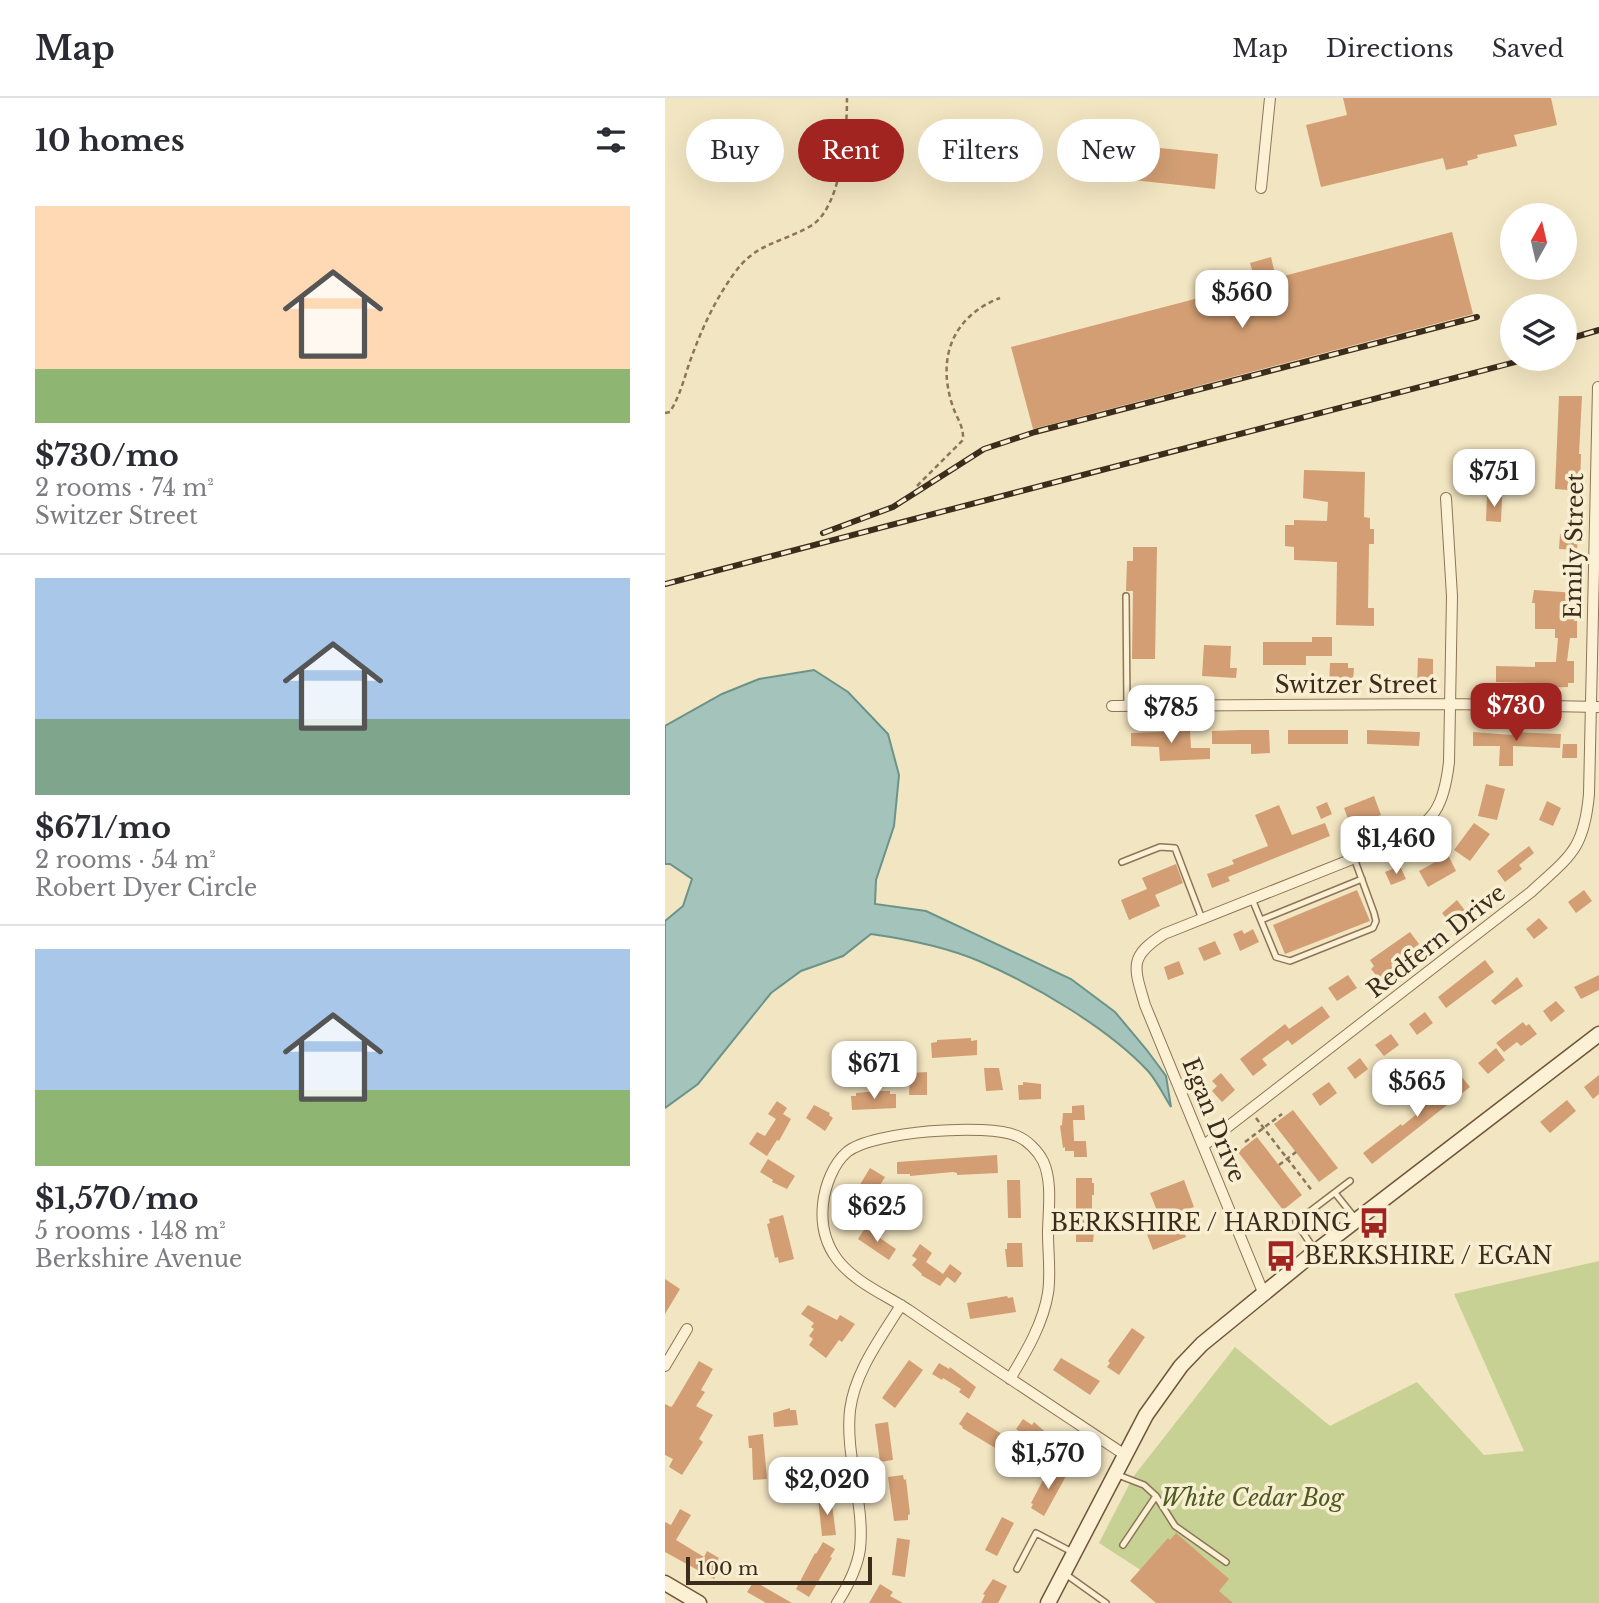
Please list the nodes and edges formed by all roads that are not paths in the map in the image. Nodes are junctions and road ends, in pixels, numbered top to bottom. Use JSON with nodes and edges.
{"nodes":[{"id":1,"x":1271,"y":98,"type":"edge"},
{"id":2,"x":1261,"y":188,"type":"dead end"},
{"id":3,"x":1598,"y":387,"type":"edge"},
{"id":4,"x":1446,"y":498,"type":"dead end"},
{"id":5,"x":1126,"y":596,"type":"dead end"},
{"id":6,"x":1451,"y":704,"type":"junction"},
{"id":7,"x":1112,"y":706,"type":"dead end"},
{"id":8,"x":1127,"y":706,"type":"junction"},
{"id":9,"x":1595,"y":707,"type":"edge"},
{"id":10,"x":1354,"y":858,"type":"junction"},
{"id":11,"x":1122,"y":862,"type":"dead end"},
{"id":12,"x":1362,"y":878,"type":"junction"},
{"id":13,"x":1252,"y":899,"type":"junction"},
{"id":14,"x":1202,"y":919,"type":"junction"},
{"id":15,"x":1261,"y":920,"type":"junction"},
{"id":16,"x":1599,"y":1034,"type":"edge"},
{"id":17,"x":1203,"y":1146,"type":"junction"},
{"id":18,"x":1350,"y":1181,"type":"dead end"},
{"id":19,"x":1335,"y":1193,"type":"junction"},
{"id":20,"x":1356,"y":1221,"type":"junction"},
{"id":21,"x":1316,"y":1251,"type":"junction"},
{"id":22,"x":1263,"y":1292,"type":"junction"},
{"id":23,"x":901,"y":1306,"type":"junction"},
{"id":24,"x":687,"y":1329,"type":"dead end"},
{"id":25,"x":665,"y":1366,"type":"edge"},
{"id":26,"x":1010,"y":1379,"type":"junction"},
{"id":27,"x":1125,"y":1455,"type":"junction"},
{"id":28,"x":1115,"y":1474,"type":"junction"},
{"id":29,"x":1156,"y":1496,"type":"junction"},
{"id":30,"x":1123,"y":1545,"type":"dead end"},
{"id":31,"x":1074,"y":1553,"type":"junction"},
{"id":32,"x":1226,"y":1562,"type":"dead end"},
{"id":33,"x":1017,"y":1569,"type":"dead end"},
{"id":34,"x":1064,"y":1573,"type":"junction"},
{"id":35,"x":665,"y":1583,"type":"edge"},
{"id":36,"x":699,"y":1603,"type":"edge"},
{"id":37,"x":837,"y":1603,"type":"edge"},
{"id":38,"x":1048,"y":1603,"type":"edge"},
{"id":39,"x":1106,"y":1603,"type":"edge"}],
"edges":[{"from":1,"to":2,"type":"street"},
{"from":3,"to":9,"type":"street","name":"Emily Street"},
{"from":4,"to":6,"type":"street"},
{"from":5,"to":8,"type":"lane"},
{"from":6,"to":8,"type":"street","name":"Switzer Street"},
{"from":6,"to":9,"type":"street","name":"Switzer Street"},
{"from":6,"to":10,"type":"street"},
{"from":7,"to":8,"type":"street","name":"Switzer Street"},
{"from":9,"to":17,"type":"street","name":"Redfern Drive"},
{"from":10,"to":12,"type":"lane"},
{"from":10,"to":13,"type":"street"},
{"from":11,"to":14,"type":"lane"},
{"from":12,"to":15,"type":"lane"},
{"from":12,"to":15,"type":"lane"},
{"from":13,"to":14,"type":"street"},
{"from":13,"to":15,"type":"lane"},
{"from":14,"to":17,"type":"street","name":"Egan Drive"},
{"from":16,"to":20,"type":"main road"},
{"from":17,"to":22,"type":"street","name":"Egan Drive"},
{"from":18,"to":19,"type":"lane"},
{"from":19,"to":20,"type":"lane"},
{"from":19,"to":21,"type":"lane"},
{"from":20,"to":21,"type":"main road"},
{"from":21,"to":22,"type":"main road"},
{"from":22,"to":27,"type":"main road"},
{"from":23,"to":26,"type":"street"},
{"from":23,"to":26,"type":"street"},
{"from":23,"to":37,"type":"street"},
{"from":24,"to":25,"type":"street"},
{"from":26,"to":27,"type":"street"},
{"from":27,"to":28,"type":"main road"},
{"from":28,"to":29,"type":"lane"},
{"from":28,"to":31,"type":"main road"},
{"from":29,"to":30,"type":"lane"},
{"from":29,"to":32,"type":"lane"},
{"from":31,"to":33,"type":"lane"},
{"from":31,"to":34,"type":"main road"},
{"from":34,"to":38,"type":"main road"},
{"from":34,"to":39,"type":"lane"},
{"from":35,"to":36,"type":"main road"}]}
